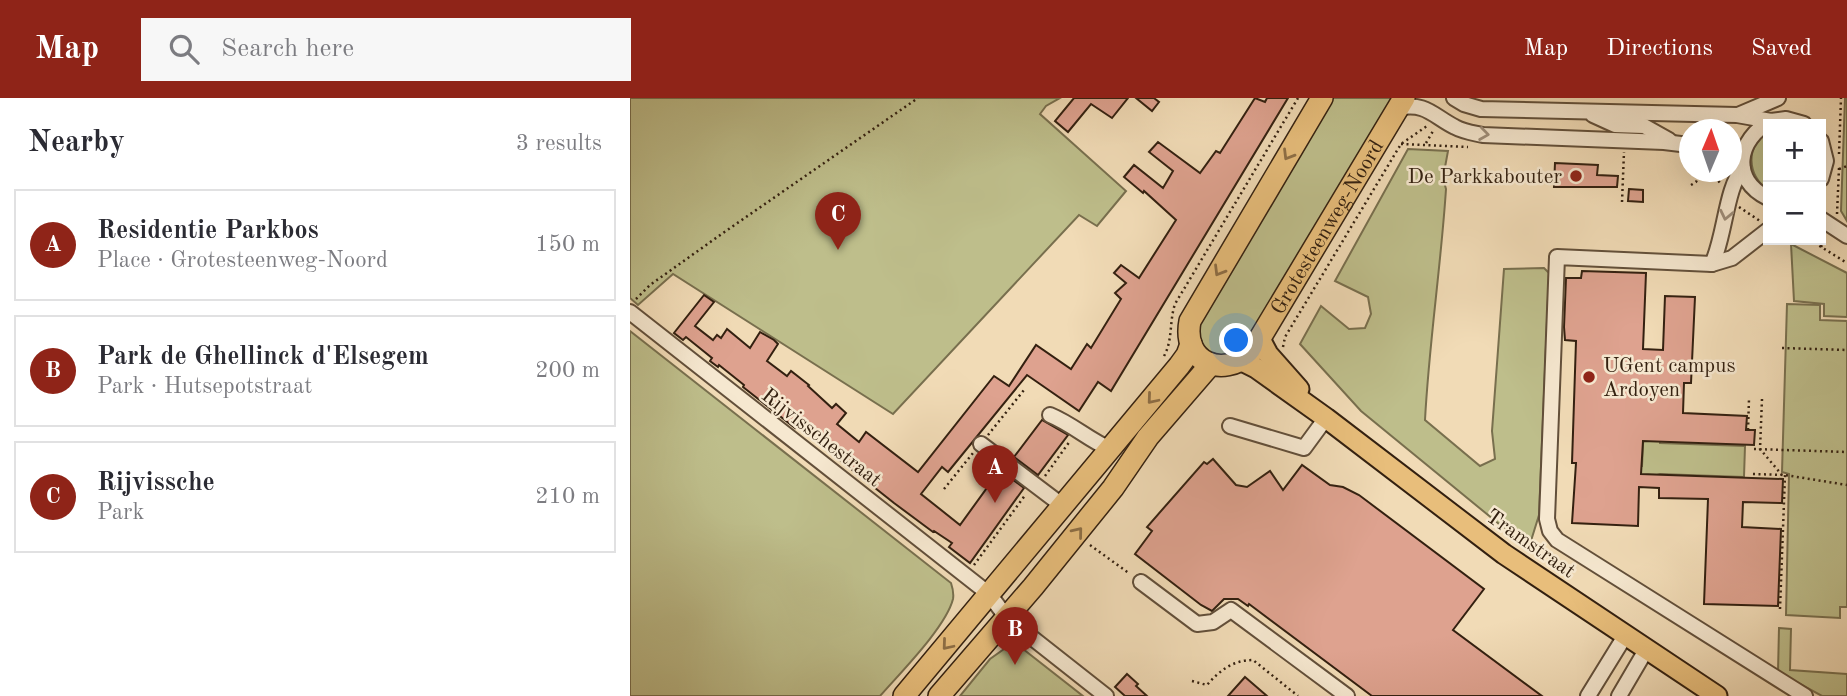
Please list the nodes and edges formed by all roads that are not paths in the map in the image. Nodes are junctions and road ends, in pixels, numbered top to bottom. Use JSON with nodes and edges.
{"nodes":[{"id":1,"x":1322,"y":98,"type":"edge"},
{"id":2,"x":1454,"y":98,"type":"edge"},
{"id":3,"x":1778,"y":98,"type":"edge"},
{"id":4,"x":1401,"y":103,"type":"edge"},
{"id":5,"x":1586,"y":112,"type":"junction"},
{"id":6,"x":1669,"y":115,"type":"junction"},
{"id":7,"x":1737,"y":115,"type":"junction"},
{"id":8,"x":1763,"y":120,"type":"edge"},
{"id":9,"x":1615,"y":125,"type":"junction"},
{"id":10,"x":1763,"y":125,"type":"edge"},
{"id":11,"x":1644,"y":126,"type":"junction"},
{"id":12,"x":1581,"y":138,"type":"junction"},
{"id":13,"x":1673,"y":143,"type":"junction"},
{"id":14,"x":1679,"y":144,"type":"edge"},
{"id":15,"x":1742,"y":154,"type":"edge"},
{"id":16,"x":1742,"y":175,"type":"edge"},
{"id":17,"x":1733,"y":182,"type":"edge"},
{"id":18,"x":1763,"y":195,"type":"edge"},
{"id":19,"x":1826,"y":222,"type":"edge"},
{"id":20,"x":1763,"y":234,"type":"edge"},
{"id":21,"x":1847,"y":236,"type":"edge"},
{"id":22,"x":1712,"y":264,"type":"junction"},
{"id":23,"x":630,"y":312,"type":"edge"},
{"id":24,"x":1260,"y":340,"type":"junction"},
{"id":25,"x":1191,"y":344,"type":"junction"},
{"id":26,"x":1242,"y":361,"type":"junction"},
{"id":27,"x":1211,"y":364,"type":"junction"},
{"id":28,"x":1050,"y":415,"type":"dead end"},
{"id":29,"x":1326,"y":418,"type":"junction"},
{"id":30,"x":1230,"y":426,"type":"dead end"},
{"id":31,"x":981,"y":443,"type":"dead end"},
{"id":32,"x":1110,"y":449,"type":"junction"},
{"id":33,"x":1063,"y":506,"type":"junction"},
{"id":34,"x":1141,"y":582,"type":"road end"},
{"id":35,"x":989,"y":594,"type":"junction"},
{"id":36,"x":1007,"y":618,"type":"junction"},
{"id":37,"x":1625,"y":636,"type":"junction"},
{"id":38,"x":1646,"y":650,"type":"junction"},
{"id":39,"x":904,"y":696,"type":"edge"},
{"id":40,"x":939,"y":696,"type":"edge"},
{"id":41,"x":1106,"y":696,"type":"edge"},
{"id":42,"x":1347,"y":696,"type":"edge"},
{"id":43,"x":1588,"y":696,"type":"edge"},
{"id":44,"x":1619,"y":696,"type":"edge"},
{"id":45,"x":1717,"y":696,"type":"edge"},
{"id":46,"x":1805,"y":696,"type":"edge"}],
"edges":[{"from":1,"to":25,"type":"highway","one_way":true},
{"from":2,"to":5,"type":"street"},
{"from":3,"to":7,"type":"street"},
{"from":4,"to":12,"type":"street","one_way":true},
{"from":4,"to":24,"type":"highway","name":"Grotesteenweg-Noord"},
{"from":5,"to":6,"type":"street"},
{"from":5,"to":9,"type":"street"},
{"from":6,"to":7,"type":"street"},
{"from":6,"to":11,"type":"street"},
{"from":7,"to":8,"type":"street"},
{"from":9,"to":11,"type":"street"},
{"from":9,"to":12,"type":"street"},
{"from":10,"to":15,"type":"street"},
{"from":11,"to":13,"type":"street"},
{"from":12,"to":13,"type":"street"},
{"from":13,"to":14,"type":"street"},
{"from":16,"to":18,"type":"street"},
{"from":17,"to":22,"type":"street","one_way":true},
{"from":19,"to":21,"type":"street"},
{"from":20,"to":22,"type":"street"},
{"from":22,"to":46,"type":"street"},
{"from":23,"to":35,"type":"street","name":"Rijvisschestraat"},
{"from":24,"to":26,"type":"highway","name":"Grotesteenweg-Noord"},
{"from":24,"to":29,"type":"main road","name":"Tramstraat"},
{"from":25,"to":27,"type":"highway"},
{"from":25,"to":32,"type":"highway","one_way":true},
{"from":26,"to":27,"type":"highway"},
{"from":26,"to":29,"type":"main road","name":"Tramstraat"},
{"from":36,"to":27,"type":"highway","one_way":true},
{"from":28,"to":32,"type":"street"},
{"from":29,"to":30,"type":"street"},
{"from":29,"to":37,"type":"main road","name":"Tramstraat"},
{"from":31,"to":33,"type":"street"},
{"from":32,"to":33,"type":"highway"},
{"from":33,"to":35,"type":"highway"},
{"from":34,"to":42,"type":"street"},
{"from":35,"to":36,"type":"street","name":"Rijvisschestraat"},
{"from":35,"to":39,"type":"highway","one_way":true},
{"from":36,"to":40,"type":"highway"},
{"from":36,"to":41,"type":"street","name":"Rijvisschestraat"},
{"from":37,"to":38,"type":"main road","name":"Tramstraat"},
{"from":37,"to":43,"type":"street"},
{"from":38,"to":44,"type":"street"},
{"from":38,"to":45,"type":"main road","name":"Tramstraat"}]}
